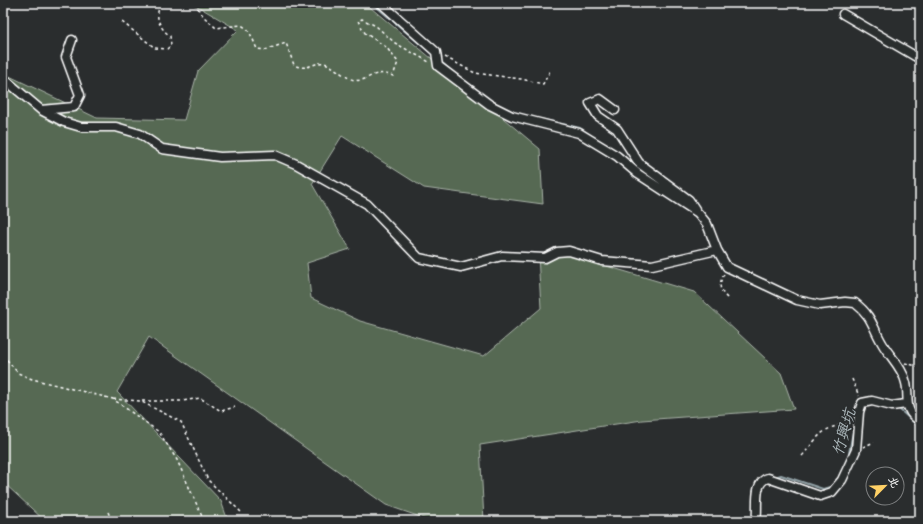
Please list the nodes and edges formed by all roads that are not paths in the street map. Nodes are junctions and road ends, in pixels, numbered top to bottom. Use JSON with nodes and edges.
{"nodes":[{"id":1,"x":381,"y":3,"type":"edge"},
{"id":2,"x":843,"y":14,"type":"dead end"},
{"id":3,"x":72,"y":40,"type":"dead end"},
{"id":4,"x":920,"y":59,"type":"edge"},
{"id":5,"x":3,"y":78,"type":"edge"},
{"id":6,"x":41,"y":110,"type":"junction"},
{"id":7,"x":615,"y":110,"type":"dead end"},
{"id":8,"x":698,"y":213,"type":"junction"},
{"id":9,"x":717,"y":250,"type":"junction"},
{"id":10,"x":906,"y":404,"type":"junction"},
{"id":11,"x":920,"y":421,"type":"edge"},
{"id":12,"x":756,"y":521,"type":"edge"}],
"edges":[{"from":1,"to":8,"type":"street"},
{"from":2,"to":4,"type":"street"},
{"from":3,"to":6,"type":"street"},
{"from":5,"to":6,"type":"street"},
{"from":6,"to":9,"type":"street"},
{"from":7,"to":8,"type":"street"},
{"from":8,"to":9,"type":"street"},
{"from":9,"to":10,"type":"street"},
{"from":10,"to":11,"type":"street"},
{"from":10,"to":12,"type":"street"}]}
